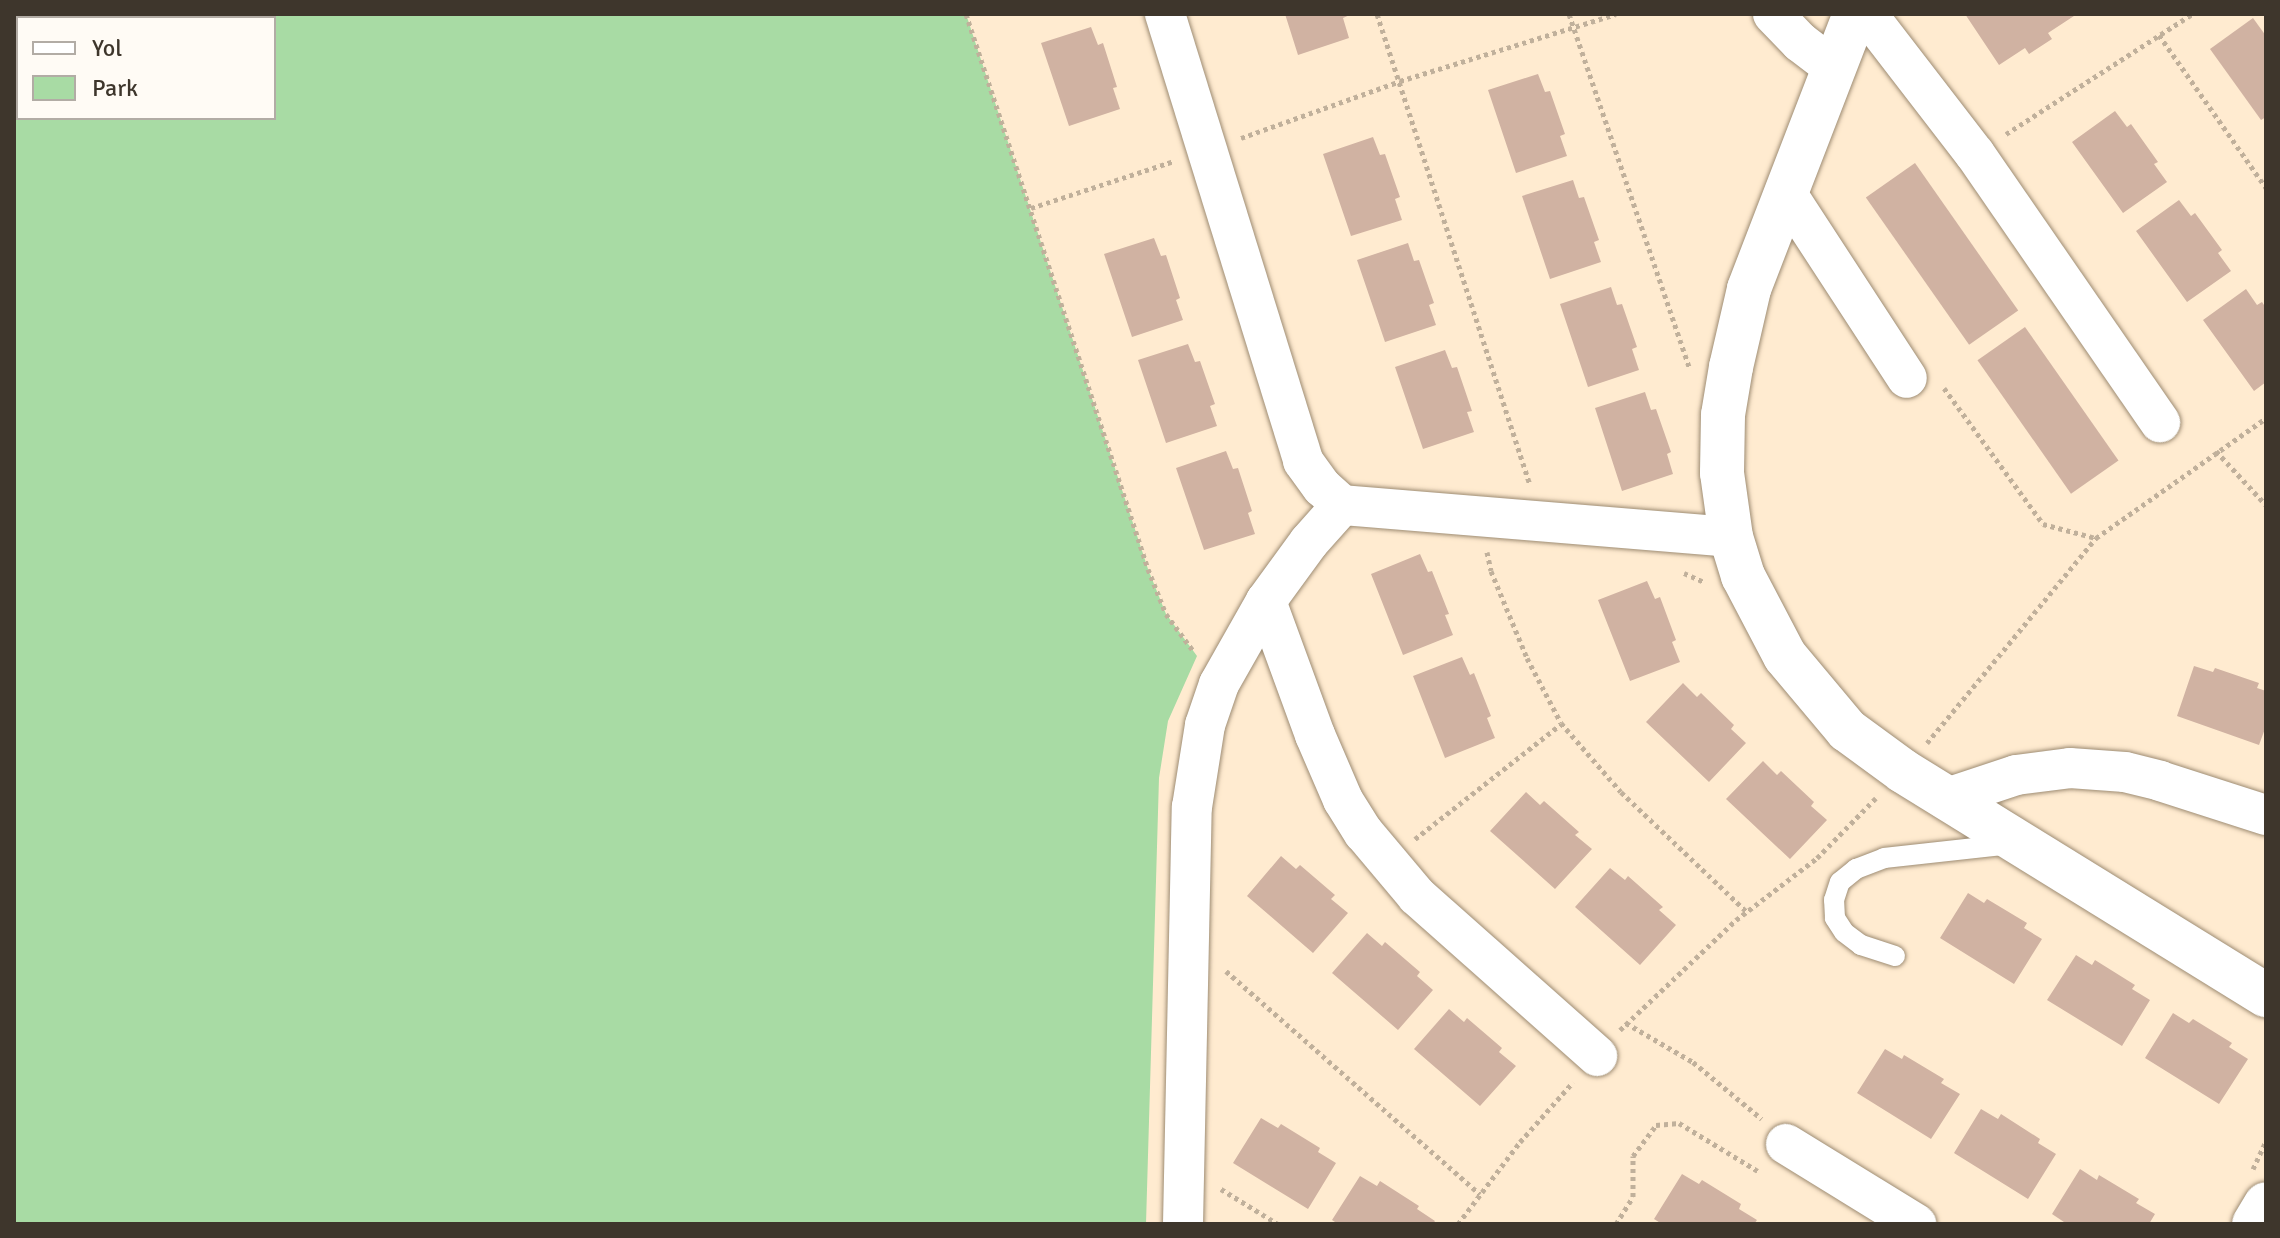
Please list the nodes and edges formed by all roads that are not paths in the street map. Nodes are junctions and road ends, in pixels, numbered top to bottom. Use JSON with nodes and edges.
{"nodes":[{"id":1,"x":1165,"y":14,"type":"edge"},
{"id":2,"x":1773,"y":14,"type":"edge"},
{"id":3,"x":1855,"y":14,"type":"edge"},
{"id":4,"x":1867,"y":14,"type":"edge"},
{"id":5,"x":1834,"y":68,"type":"junction"},
{"id":6,"x":1785,"y":191,"type":"junction"},
{"id":7,"x":1907,"y":378,"type":"road end"},
{"id":8,"x":2160,"y":422,"type":"dead end"},
{"id":9,"x":1342,"y":505,"type":"junction"},
{"id":10,"x":1731,"y":537,"type":"junction"},
{"id":11,"x":1266,"y":601,"type":"junction"},
{"id":12,"x":1947,"y":798,"type":"junction"},
{"id":13,"x":2266,"y":815,"type":"edge"},
{"id":14,"x":2019,"y":843,"type":"junction"},
{"id":15,"x":1895,"y":956,"type":"dead end"},
{"id":16,"x":2266,"y":995,"type":"edge"},
{"id":17,"x":1597,"y":1056,"type":"road end"},
{"id":18,"x":1786,"y":1144,"type":"road end"},
{"id":19,"x":2258,"y":1190,"type":"edge"},
{"id":20,"x":1183,"y":1224,"type":"edge"},
{"id":21,"x":1916,"y":1224,"type":"edge"},
{"id":22,"x":2254,"y":1224,"type":"edge"}],
"edges":[{"from":1,"to":9,"type":"street"},
{"from":2,"to":5,"type":"street"},
{"from":3,"to":5,"type":"street"},
{"from":4,"to":8,"type":"street"},
{"from":5,"to":6,"type":"street"},
{"from":6,"to":7,"type":"street"},
{"from":6,"to":10,"type":"street"},
{"from":9,"to":10,"type":"street"},
{"from":9,"to":11,"type":"street"},
{"from":10,"to":12,"type":"street"},
{"from":11,"to":17,"type":"street"},
{"from":11,"to":20,"type":"street"},
{"from":12,"to":13,"type":"street"},
{"from":12,"to":14,"type":"street"},
{"from":14,"to":15,"type":"lane"},
{"from":14,"to":16,"type":"street"},
{"from":18,"to":21,"type":"street"},
{"from":19,"to":22,"type":"street"}]}
